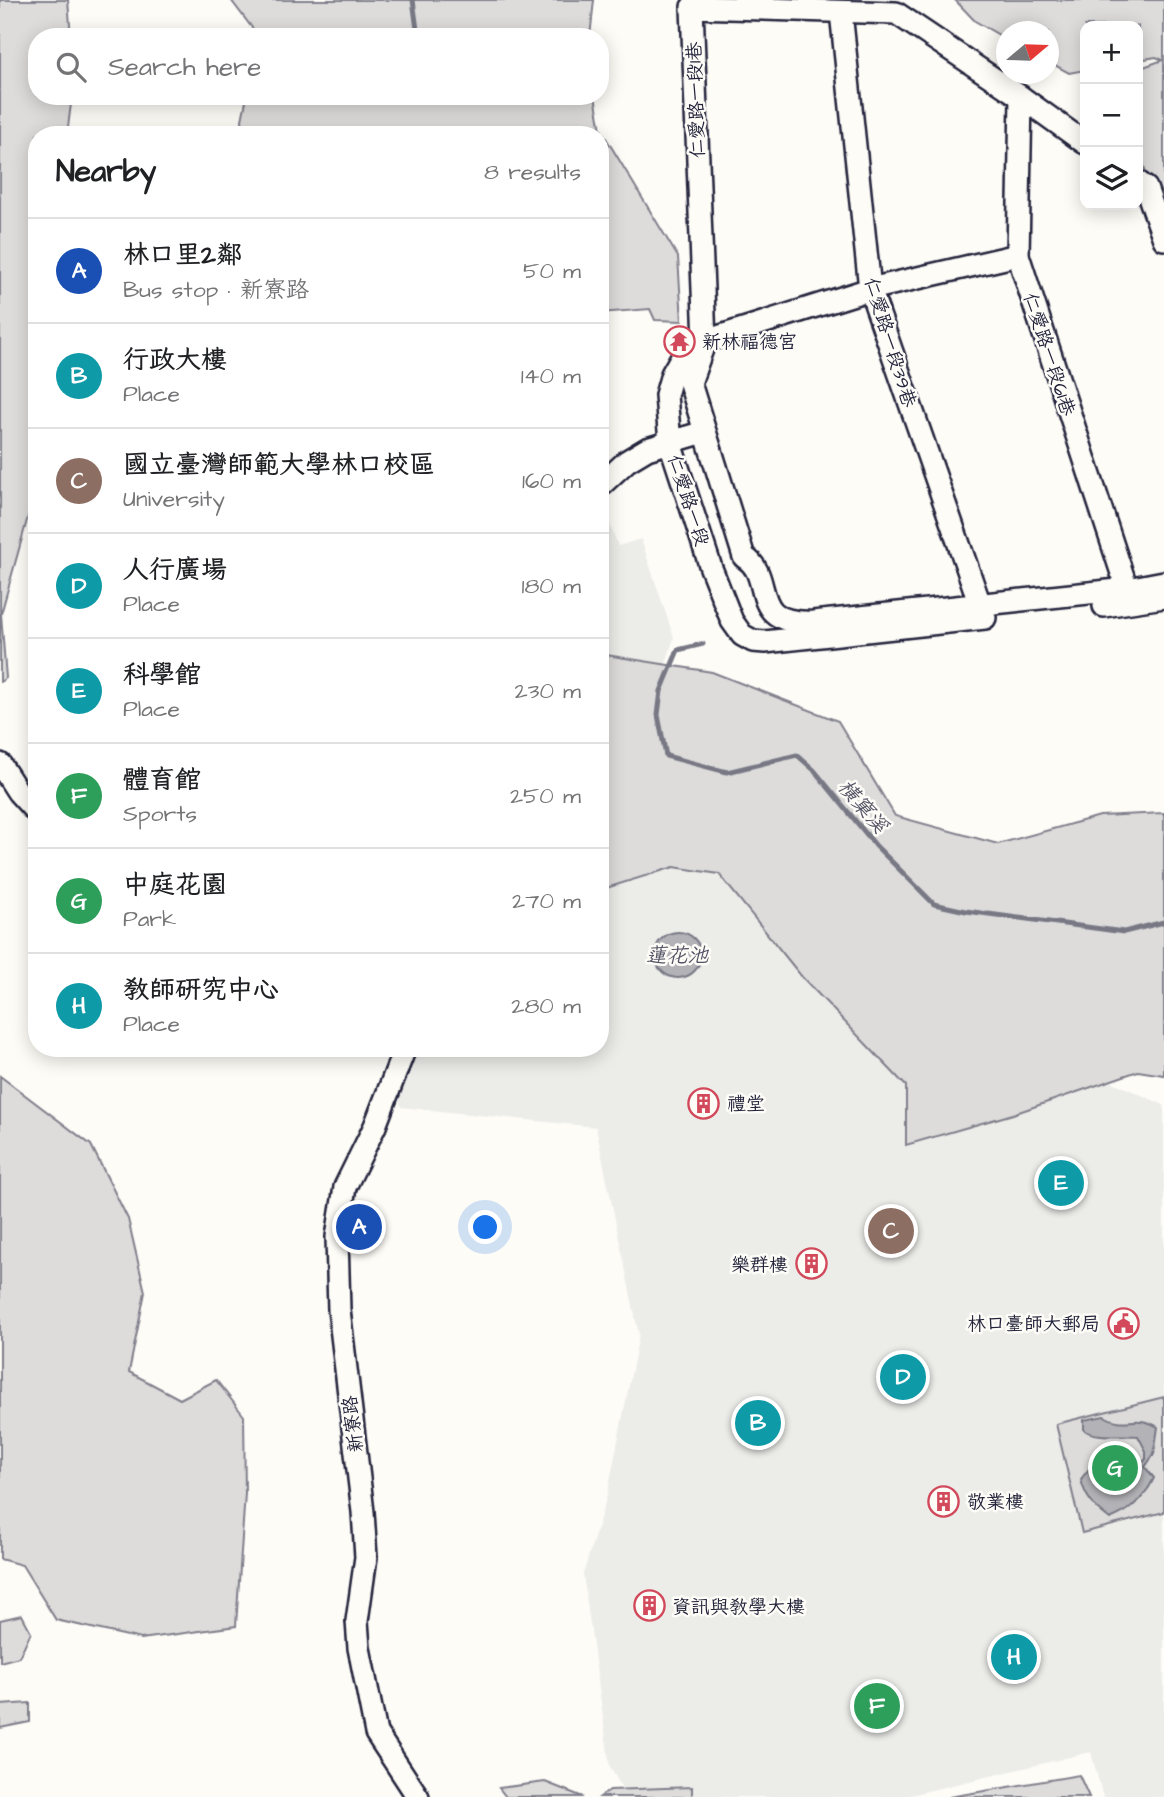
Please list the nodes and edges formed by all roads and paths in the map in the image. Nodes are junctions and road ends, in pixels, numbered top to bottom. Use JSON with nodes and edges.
{"nodes":[{"id":1,"x":841,"y":12,"type":"junction"},
{"id":2,"x":1021,"y":97,"type":"junction"},
{"id":3,"x":1080,"y":140,"type":"edge"},
{"id":4,"x":1143,"y":185,"type":"edge"},
{"id":5,"x":1164,"y":239,"type":"edge"},
{"id":6,"x":1018,"y":255,"type":"junction"},
{"id":7,"x":870,"y":289,"type":"junction"},
{"id":8,"x":705,"y":341,"type":"junction"},
{"id":9,"x":704,"y":432,"type":"junction"},
{"id":10,"x":670,"y":443,"type":"junction"},
{"id":11,"x":609,"y":478,"type":"edge"},
{"id":12,"x":1164,"y":582,"type":"edge"},
{"id":13,"x":1129,"y":596,"type":"junction"},
{"id":14,"x":1164,"y":597,"type":"edge"},
{"id":15,"x":982,"y":611,"type":"junction"},
{"id":16,"x":0,"y":764,"type":"edge"},
{"id":17,"x":28,"y":803,"type":"edge"},
{"id":18,"x":402,"y":1057,"type":"edge"},
{"id":19,"x":418,"y":1797,"type":"edge"}],
"edges":[{"from":1,"to":2,"type":"street"},
{"from":1,"to":7,"type":"street","name":"仁愛路一段39巷"},
{"from":1,"to":8,"type":"street","name":"仁愛路一段1巷"},
{"from":2,"to":3,"type":"street"},
{"from":2,"to":6,"type":"street","name":"仁愛路一段61巷"},
{"from":4,"to":5,"type":"street"},
{"from":6,"to":7,"type":"street"},
{"from":6,"to":13,"type":"street","name":"仁愛路一段61巷"},
{"from":7,"to":8,"type":"street"},
{"from":7,"to":15,"type":"street","name":"仁愛路一段39巷"},
{"from":8,"to":9,"type":"street","name":"仁愛路一段"},
{"from":8,"to":10,"type":"street","name":"仁愛路一段"},
{"from":9,"to":10,"type":"street"},
{"from":9,"to":15,"type":"street","name":"仁愛路一段"},
{"from":10,"to":11,"type":"street"},
{"from":10,"to":15,"type":"street","name":"仁愛路一段"},
{"from":12,"to":13,"type":"street","name":"仁愛路一段"},
{"from":13,"to":14,"type":"street","name":"仁愛路一段"},
{"from":13,"to":15,"type":"street","name":"仁愛路一段"},
{"from":16,"to":17,"type":"street"},
{"from":18,"to":19,"type":"street","name":"新寮路"}]}
